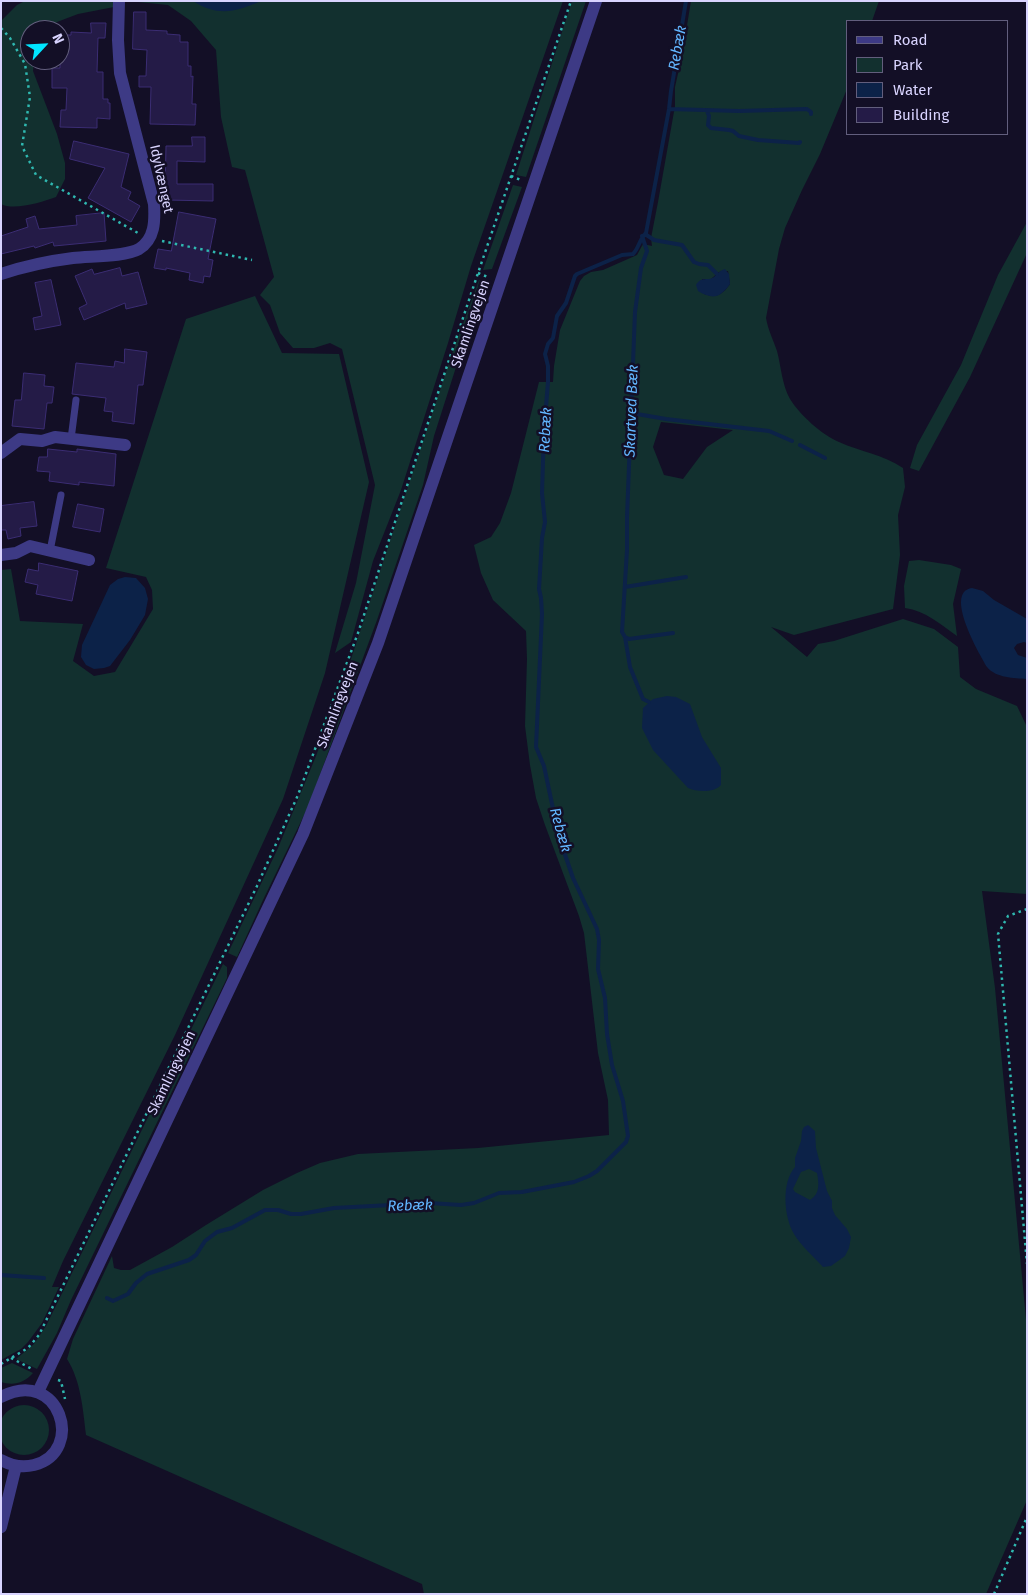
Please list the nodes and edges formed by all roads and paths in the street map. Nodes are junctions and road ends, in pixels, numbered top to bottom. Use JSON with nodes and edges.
{"nodes":[{"id":1,"x":119,"y":1,"type":"edge"},
{"id":2,"x":571,"y":1,"type":"edge"},
{"id":3,"x":596,"y":1,"type":"edge"},
{"id":4,"x":1,"y":28,"type":"edge"},
{"id":5,"x":149,"y":240,"type":"junction"},
{"id":6,"x":252,"y":260,"type":"dead end"},
{"id":7,"x":1,"y":274,"type":"edge"},
{"id":8,"x":76,"y":400,"type":"dead end"},
{"id":9,"x":71,"y":439,"type":"junction"},
{"id":10,"x":124,"y":445,"type":"dead end"},
{"id":11,"x":1,"y":453,"type":"edge"},
{"id":12,"x":61,"y":495,"type":"dead end"},
{"id":13,"x":50,"y":551,"type":"junction"},
{"id":14,"x":1,"y":556,"type":"edge"},
{"id":15,"x":89,"y":560,"type":"dead end"},
{"id":16,"x":1027,"y":908,"type":"edge"},
{"id":17,"x":1027,"y":1264,"type":"edge"},
{"id":18,"x":11,"y":1358,"type":"junction"},
{"id":19,"x":1,"y":1364,"type":"edge"},
{"id":20,"x":46,"y":1376,"type":"junction"},
{"id":21,"x":38,"y":1392,"type":"junction"},
{"id":22,"x":1,"y":1397,"type":"edge"},
{"id":23,"x":1,"y":1460,"type":"edge"},
{"id":24,"x":16,"y":1466,"type":"junction"},
{"id":25,"x":1027,"y":1517,"type":"edge"},
{"id":26,"x":1,"y":1527,"type":"edge"},
{"id":27,"x":994,"y":1594,"type":"edge"}],
"edges":[{"from":1,"to":5,"type":"street","name":"Idylvænget"},
{"from":2,"to":18,"type":"path"},
{"from":3,"to":20,"type":"street","name":"Skamlingvejen"},
{"from":4,"to":5,"type":"path"},
{"from":5,"to":6,"type":"path"},
{"from":5,"to":7,"type":"street"},
{"from":8,"to":9,"type":"lane"},
{"from":9,"to":10,"type":"street"},
{"from":9,"to":11,"type":"street"},
{"from":12,"to":13,"type":"lane"},
{"from":13,"to":14,"type":"street"},
{"from":13,"to":15,"type":"street"},
{"from":16,"to":17,"type":"path"},
{"from":18,"to":19,"type":"path"},
{"from":18,"to":20,"type":"path"},
{"from":20,"to":21,"type":"street","name":"Skamlingvejen"},
{"from":21,"to":22,"type":"street"},
{"from":21,"to":24,"type":"street"},
{"from":23,"to":24,"type":"street"},
{"from":24,"to":26,"type":"street"},
{"from":25,"to":27,"type":"path"}]}
